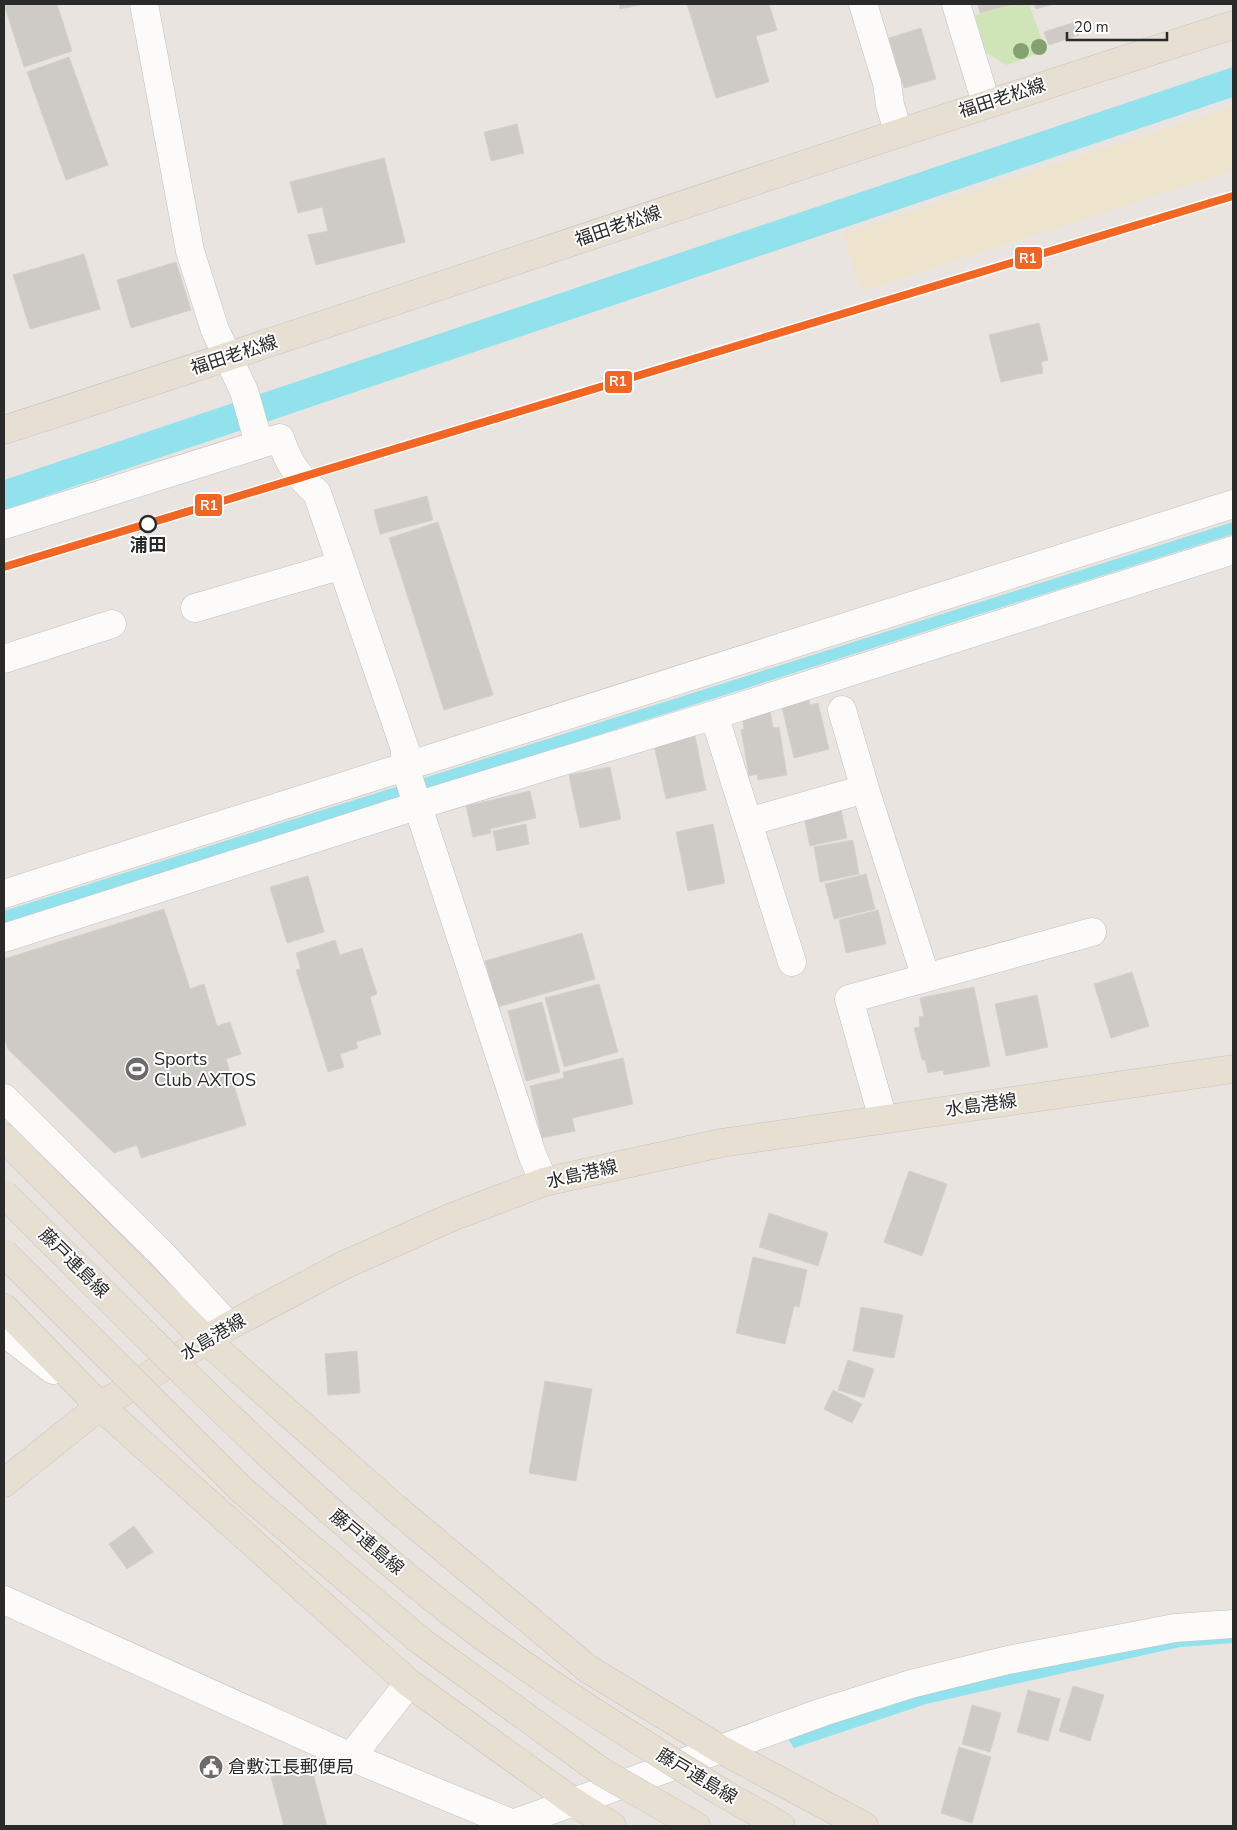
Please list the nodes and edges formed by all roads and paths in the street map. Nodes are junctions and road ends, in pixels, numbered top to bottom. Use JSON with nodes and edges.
{"nodes":[{"id":1,"x":144,"y":4,"type":"edge"},
{"id":2,"x":863,"y":4,"type":"edge"},
{"id":3,"x":956,"y":4,"type":"edge"},
{"id":4,"x":1233,"y":25,"type":"edge"},
{"id":5,"x":986,"y":103,"type":"junction"},
{"id":6,"x":898,"y":132,"type":"junction"},
{"id":7,"x":229,"y":357,"type":"junction"},
{"id":8,"x":4,"y":430,"type":"edge"},
{"id":9,"x":257,"y":437,"type":"junction"},
{"id":10,"x":1233,"y":504,"type":"edge"},
{"id":11,"x":4,"y":525,"type":"edge"},
{"id":12,"x":1233,"y":550,"type":"edge"},
{"id":13,"x":342,"y":565,"type":"junction"},
{"id":14,"x":195,"y":608,"type":"dead end"},
{"id":15,"x":112,"y":624,"type":"dead end"},
{"id":16,"x":4,"y":659,"type":"edge"},
{"id":17,"x":842,"y":710,"type":"dead end"},
{"id":18,"x":714,"y":716,"type":"junction"},
{"id":19,"x":412,"y":786,"type":"junction"},
{"id":20,"x":865,"y":789,"type":"junction"},
{"id":21,"x":748,"y":822,"type":"junction"},
{"id":22,"x":4,"y":894,"type":"edge"},
{"id":23,"x":1092,"y":932,"type":"dead end"},
{"id":24,"x":4,"y":938,"type":"edge"},
{"id":25,"x":792,"y":962,"type":"dead end"},
{"id":26,"x":926,"y":978,"type":"junction"},
{"id":27,"x":1233,"y":1069,"type":"edge"},
{"id":28,"x":4,"y":1098,"type":"edge"},
{"id":29,"x":883,"y":1119,"type":"junction"},
{"id":30,"x":4,"y":1138,"type":"edge"},
{"id":31,"x":544,"y":1182,"type":"junction"},
{"id":32,"x":4,"y":1194,"type":"edge"},
{"id":33,"x":4,"y":1253,"type":"edge"},
{"id":34,"x":4,"y":1308,"type":"edge"},
{"id":35,"x":4,"y":1332,"type":"edge"},
{"id":36,"x":218,"y":1333,"type":"junction"},
{"id":37,"x":100,"y":1406,"type":"junction"},
{"id":38,"x":4,"y":1482,"type":"edge"},
{"id":39,"x":4,"y":1600,"type":"edge"},
{"id":40,"x":1233,"y":1624,"type":"edge"},
{"id":41,"x":409,"y":1683,"type":"junction"},
{"id":42,"x":720,"y":1750,"type":"junction"},
{"id":43,"x":351,"y":1757,"type":"junction"},
{"id":44,"x":575,"y":1802,"type":"junction"},
{"id":45,"x":687,"y":1821,"type":"edge"},
{"id":46,"x":513,"y":1825,"type":"edge"},
{"id":47,"x":612,"y":1826,"type":"edge"},
{"id":48,"x":781,"y":1826,"type":"edge"},
{"id":49,"x":864,"y":1826,"type":"edge"}],
"edges":[{"from":1,"to":7,"type":"street"},
{"from":2,"to":6,"type":"street"},
{"from":3,"to":5,"type":"street"},
{"from":4,"to":5,"type":"main road","name":"福田老松線"},
{"from":5,"to":6,"type":"main road","name":"福田老松線"},
{"from":6,"to":7,"type":"main road","name":"福田老松線"},
{"from":7,"to":8,"type":"main road","name":"福田老松線"},
{"from":7,"to":9,"type":"street"},
{"from":9,"to":11,"type":"street"},
{"from":9,"to":13,"type":"street"},
{"from":10,"to":19,"type":"street"},
{"from":12,"to":18,"type":"street"},
{"from":13,"to":14,"type":"street"},
{"from":13,"to":19,"type":"street"},
{"from":15,"to":16,"type":"street"},
{"from":17,"to":20,"type":"street"},
{"from":18,"to":19,"type":"street"},
{"from":18,"to":21,"type":"street"},
{"from":19,"to":22,"type":"street"},
{"from":19,"to":24,"type":"street"},
{"from":19,"to":31,"type":"street"},
{"from":20,"to":21,"type":"street"},
{"from":20,"to":26,"type":"street"},
{"from":21,"to":25,"type":"street"},
{"from":23,"to":26,"type":"street"},
{"from":26,"to":29,"type":"street"},
{"from":27,"to":29,"type":"main road","name":"水島港線"},
{"from":28,"to":36,"type":"street"},
{"from":29,"to":31,"type":"main road","name":"水島港線"},
{"from":30,"to":36,"type":"main road"},
{"from":31,"to":36,"type":"main road","name":"水島港線"},
{"from":32,"to":48,"type":"main road","name":"藤戸連島線","bridge":true},
{"from":33,"to":45,"type":"main road","bridge":true},
{"from":34,"to":37,"type":"main road"},
{"from":35,"to":37,"type":"street"},
{"from":36,"to":37,"type":"main road","name":"水島港線"},
{"from":36,"to":42,"type":"main road"},
{"from":37,"to":38,"type":"main road","name":"水島港線"},
{"from":37,"to":41,"type":"main road"},
{"from":39,"to":43,"type":"street"},
{"from":40,"to":42,"type":"street"},
{"from":41,"to":43,"type":"street"},
{"from":41,"to":44,"type":"main road"},
{"from":42,"to":44,"type":"street"},
{"from":42,"to":49,"type":"main road"},
{"from":43,"to":46,"type":"street"},
{"from":44,"to":46,"type":"street"},
{"from":44,"to":47,"type":"main road"}]}
